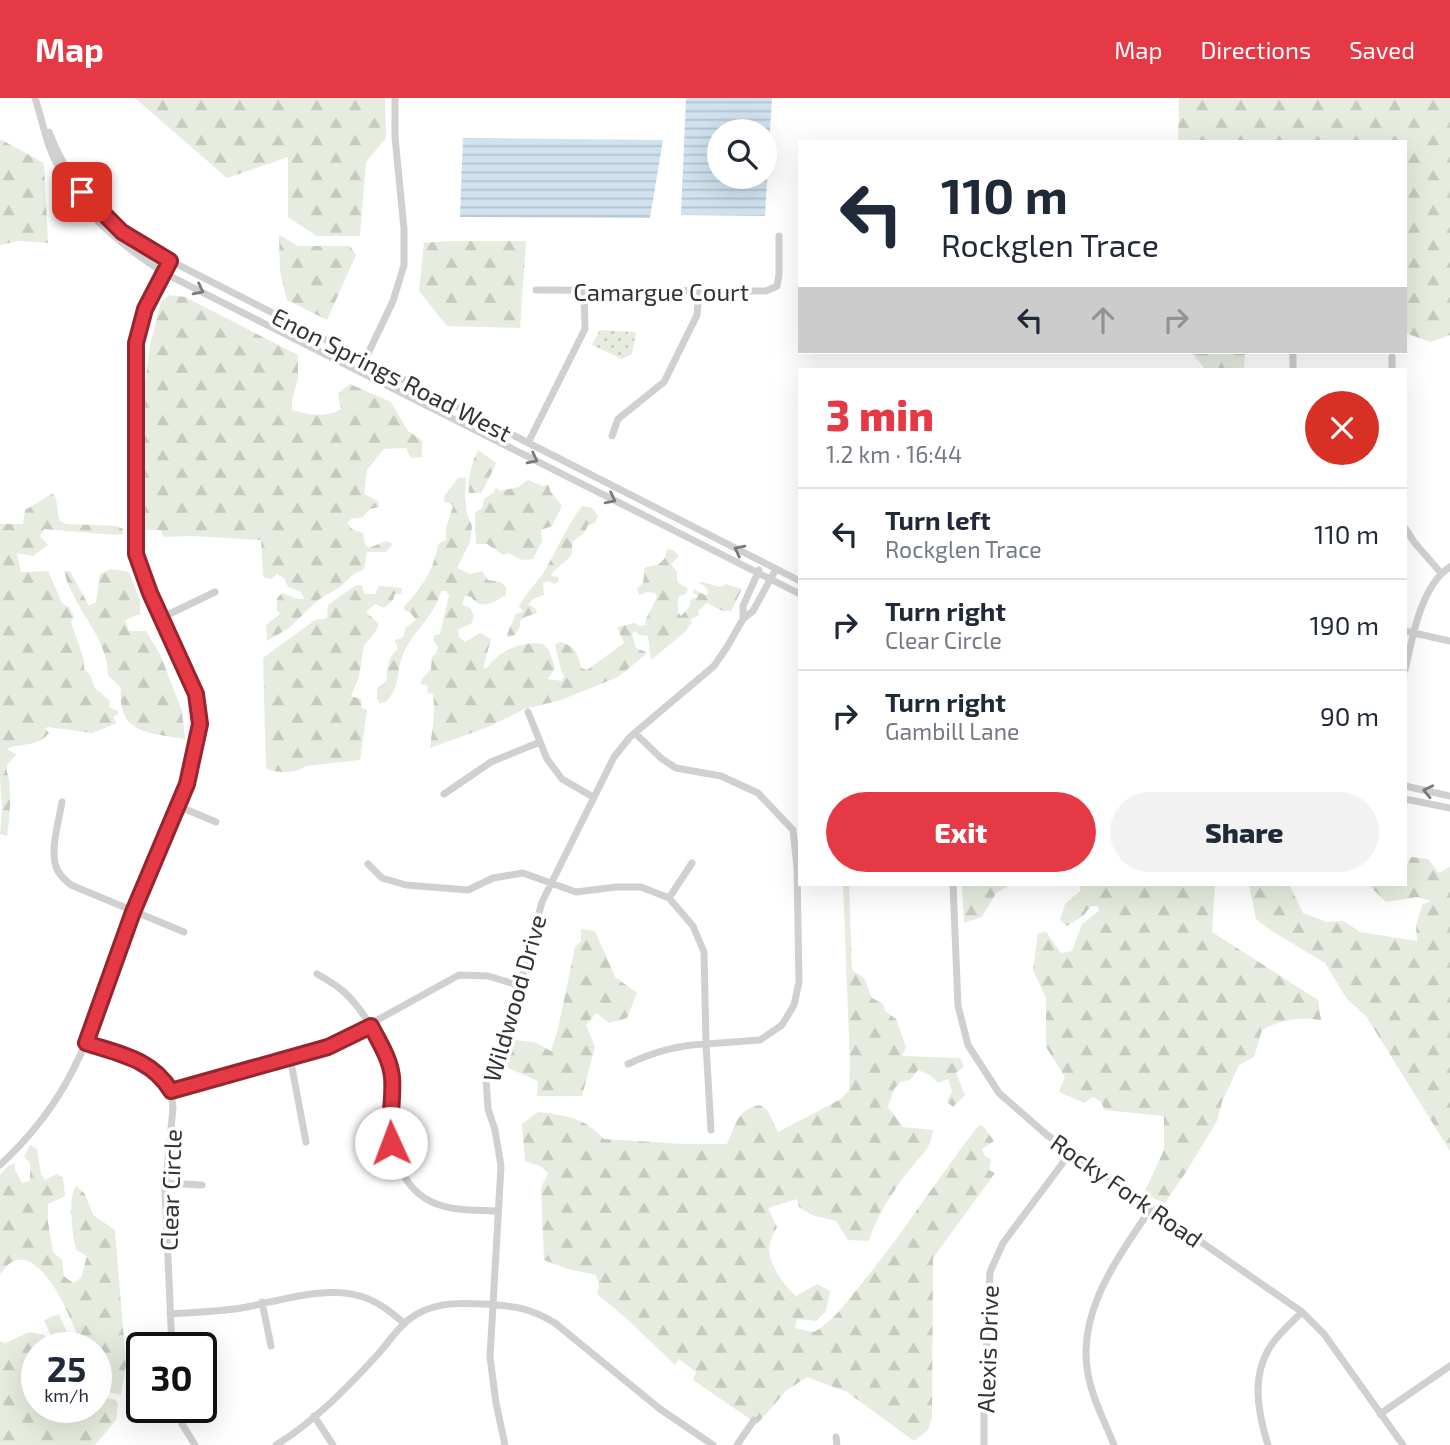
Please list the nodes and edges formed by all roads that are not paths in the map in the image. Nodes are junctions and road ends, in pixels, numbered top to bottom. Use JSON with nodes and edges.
{"nodes":[{"id":1,"x":35,"y":98,"type":"edge"},
{"id":2,"x":395,"y":98,"type":"edge"},
{"id":3,"x":38,"y":107,"type":"junction"},
{"id":4,"x":779,"y":236,"type":"dead end"},
{"id":5,"x":170,"y":261,"type":"junction"},
{"id":6,"x":163,"y":273,"type":"junction"},
{"id":7,"x":536,"y":290,"type":"dead end"},
{"id":8,"x":584,"y":291,"type":"junction"},
{"id":9,"x":699,"y":291,"type":"junction"},
{"id":10,"x":1392,"y":357,"type":"dead end"},
{"id":11,"x":365,"y":360,"type":"junction"},
{"id":12,"x":1392,"y":368,"type":"edge"},
{"id":13,"x":359,"y":370,"type":"junction"},
{"id":14,"x":612,"y":436,"type":"dead end"},
{"id":15,"x":528,"y":443,"type":"junction"},
{"id":16,"x":1407,"y":531,"type":"edge"},
{"id":17,"x":763,"y":562,"type":"junction"},
{"id":18,"x":1450,"y":568,"type":"edge"},
{"id":19,"x":776,"y":569,"type":"junction"},
{"id":20,"x":758,"y":573,"type":"junction"},
{"id":21,"x":1441,"y":573,"type":"junction"},
{"id":22,"x":770,"y":580,"type":"junction"},
{"id":23,"x":798,"y":580,"type":"edge"},
{"id":24,"x":215,"y":592,"type":"dead end"},
{"id":25,"x":798,"y":593,"type":"edge"},
{"id":26,"x":161,"y":618,"type":"junction"},
{"id":27,"x":743,"y":618,"type":"junction"},
{"id":28,"x":1409,"y":632,"type":"edge"},
{"id":29,"x":1450,"y":641,"type":"edge"},
{"id":30,"x":1407,"y":651,"type":"edge"},
{"id":31,"x":528,"y":712,"type":"dead end"},
{"id":32,"x":635,"y":733,"type":"junction"},
{"id":33,"x":540,"y":742,"type":"junction"},
{"id":34,"x":1407,"y":786,"type":"edge"},
{"id":35,"x":444,"y":794,"type":"dead end"},
{"id":36,"x":1450,"y":796,"type":"edge"},
{"id":37,"x":593,"y":797,"type":"junction"},
{"id":38,"x":1407,"y":799,"type":"edge"},
{"id":39,"x":62,"y":802,"type":"dead end"},
{"id":40,"x":178,"y":806,"type":"junction"},
{"id":41,"x":1450,"y":808,"type":"edge"},
{"id":42,"x":216,"y":822,"type":"dead end"},
{"id":43,"x":692,"y":863,"type":"dead end"},
{"id":44,"x":368,"y":864,"type":"dead end"},
{"id":45,"x":550,"y":883,"type":"junction"},
{"id":46,"x":953,"y":886,"type":"edge"},
{"id":47,"x":670,"y":898,"type":"junction"},
{"id":48,"x":133,"y":912,"type":"junction"},
{"id":49,"x":184,"y":932,"type":"dead end"},
{"id":50,"x":317,"y":974,"type":"dead end"},
{"id":51,"x":521,"y":986,"type":"junction"},
{"id":52,"x":371,"y":1026,"type":"junction"},
{"id":53,"x":86,"y":1043,"type":"junction"},
{"id":54,"x":706,"y":1044,"type":"junction"},
{"id":55,"x":290,"y":1057,"type":"junction"},
{"id":56,"x":628,"y":1064,"type":"dead end"},
{"id":57,"x":171,"y":1091,"type":"junction"},
{"id":58,"x":712,"y":1130,"type":"dead end"},
{"id":59,"x":306,"y":1142,"type":"dead end"},
{"id":60,"x":1070,"y":1152,"type":"junction"},
{"id":61,"x":0,"y":1165,"type":"edge"},
{"id":62,"x":166,"y":1183,"type":"junction"},
{"id":63,"x":202,"y":1185,"type":"dead end"},
{"id":64,"x":1152,"y":1208,"type":"junction"},
{"id":65,"x":498,"y":1211,"type":"junction"},
{"id":66,"x":262,"y":1302,"type":"junction"},
{"id":67,"x":493,"y":1305,"type":"junction"},
{"id":68,"x":1302,"y":1312,"type":"junction"},
{"id":69,"x":170,"y":1314,"type":"junction"},
{"id":70,"x":404,"y":1323,"type":"junction"},
{"id":71,"x":171,"y":1332,"type":"edge"},
{"id":72,"x":271,"y":1346,"type":"dead end"},
{"id":73,"x":1450,"y":1366,"type":"edge"},
{"id":74,"x":1380,"y":1414,"type":"junction"},
{"id":75,"x":314,"y":1416,"type":"junction"},
{"id":76,"x":754,"y":1420,"type":"dead end"},
{"id":77,"x":182,"y":1423,"type":"edge"},
{"id":78,"x":195,"y":1445,"type":"edge"},
{"id":79,"x":276,"y":1445,"type":"edge"},
{"id":80,"x":333,"y":1445,"type":"edge"},
{"id":81,"x":505,"y":1445,"type":"edge"},
{"id":82,"x":713,"y":1445,"type":"edge"},
{"id":83,"x":737,"y":1445,"type":"edge"},
{"id":84,"x":984,"y":1445,"type":"edge"},
{"id":85,"x":1114,"y":1445,"type":"edge"},
{"id":86,"x":1268,"y":1445,"type":"edge"},
{"id":87,"x":1403,"y":1445,"type":"edge"}],
"edges":[{"from":1,"to":3,"type":"street"},
{"from":2,"to":11,"type":"street"},
{"from":3,"to":5,"type":"street","name":"Enon Springs Road West"},
{"from":3,"to":6,"type":"street"},
{"from":4,"to":9,"type":"street","name":"Camargue Court"},
{"from":5,"to":6,"type":"street"},
{"from":5,"to":11,"type":"street","name":"Enon Springs Road West"},
{"from":6,"to":13,"type":"street","one_way":true},
{"from":6,"to":26,"type":"street"},
{"from":7,"to":8,"type":"street","name":"Camargue Court"},
{"from":8,"to":9,"type":"street","name":"Camargue Court"},
{"from":8,"to":15,"type":"street"},
{"from":9,"to":14,"type":"street"},
{"from":10,"to":12,"type":"street"},
{"from":11,"to":13,"type":"street"},
{"from":11,"to":15,"type":"street","name":"Enon Springs Road West"},
{"from":13,"to":20,"type":"street","one_way":true},
{"from":17,"to":15,"type":"street","name":"Enon Springs Road West","one_way":true},
{"from":16,"to":21,"type":"street"},
{"from":17,"to":19,"type":"street","name":"Enon Springs Road West"},
{"from":17,"to":20,"type":"street","name":"Wildwood Drive"},
{"from":18,"to":21,"type":"street"},
{"from":19,"to":22,"type":"street","name":"Wildwood Drive"},
{"from":19,"to":23,"type":"street","name":"Enon Springs Road West"},
{"from":20,"to":22,"type":"street"},
{"from":20,"to":27,"type":"street","name":"Wildwood Drive"},
{"from":21,"to":28,"type":"street"},
{"from":22,"to":25,"type":"street"},
{"from":22,"to":27,"type":"street","name":"Wildwood Drive"},
{"from":24,"to":26,"type":"street"},
{"from":26,"to":40,"type":"street"},
{"from":27,"to":32,"type":"street","name":"Wildwood Drive"},
{"from":28,"to":29,"type":"street"},
{"from":28,"to":30,"type":"street"},
{"from":31,"to":33,"type":"street"},
{"from":32,"to":37,"type":"street","name":"Wildwood Drive"},
{"from":32,"to":54,"type":"street"},
{"from":33,"to":35,"type":"street"},
{"from":33,"to":37,"type":"street"},
{"from":36,"to":34,"type":"street","one_way":true},
{"from":37,"to":45,"type":"street","name":"Wildwood Drive"},
{"from":38,"to":41,"type":"street"},
{"from":39,"to":48,"type":"street"},
{"from":40,"to":42,"type":"street"},
{"from":40,"to":48,"type":"street"},
{"from":43,"to":47,"type":"street"},
{"from":44,"to":45,"type":"street"},
{"from":45,"to":47,"type":"street"},
{"from":45,"to":51,"type":"street","name":"Wildwood Drive"},
{"from":46,"to":60,"type":"street","name":"Rocky Fork Road"},
{"from":47,"to":54,"type":"street"},
{"from":48,"to":49,"type":"street"},
{"from":48,"to":53,"type":"street"},
{"from":50,"to":52,"type":"street"},
{"from":51,"to":52,"type":"street"},
{"from":51,"to":65,"type":"street","name":"Wildwood Drive"},
{"from":52,"to":55,"type":"street"},
{"from":52,"to":65,"type":"street"},
{"from":53,"to":57,"type":"street"},
{"from":53,"to":61,"type":"street"},
{"from":54,"to":56,"type":"street"},
{"from":54,"to":58,"type":"street"},
{"from":55,"to":57,"type":"street"},
{"from":55,"to":59,"type":"street"},
{"from":57,"to":62,"type":"street","name":"Clear Circle"},
{"from":60,"to":64,"type":"street","name":"Rocky Fork Road"},
{"from":60,"to":84,"type":"street","name":"Alexis Drive"},
{"from":62,"to":63,"type":"street"},
{"from":62,"to":69,"type":"street","name":"Clear Circle"},
{"from":64,"to":68,"type":"street","name":"Rocky Fork Road"},
{"from":64,"to":85,"type":"street"},
{"from":65,"to":67,"type":"street","name":"Wildwood Drive"},
{"from":66,"to":69,"type":"street"},
{"from":66,"to":70,"type":"street"},
{"from":66,"to":72,"type":"street"},
{"from":67,"to":70,"type":"street"},
{"from":67,"to":81,"type":"street","name":"Wildwood Drive"},
{"from":67,"to":82,"type":"street"},
{"from":68,"to":74,"type":"street","name":"Rocky Fork Road"},
{"from":68,"to":86,"type":"street"},
{"from":69,"to":71,"type":"street","name":"Clear Circle"},
{"from":70,"to":75,"type":"street"},
{"from":73,"to":74,"type":"street"},
{"from":74,"to":87,"type":"street","name":"Rocky Fork Road"},
{"from":75,"to":79,"type":"street"},
{"from":75,"to":80,"type":"street"},
{"from":76,"to":83,"type":"street"},
{"from":77,"to":78,"type":"street"}]}
